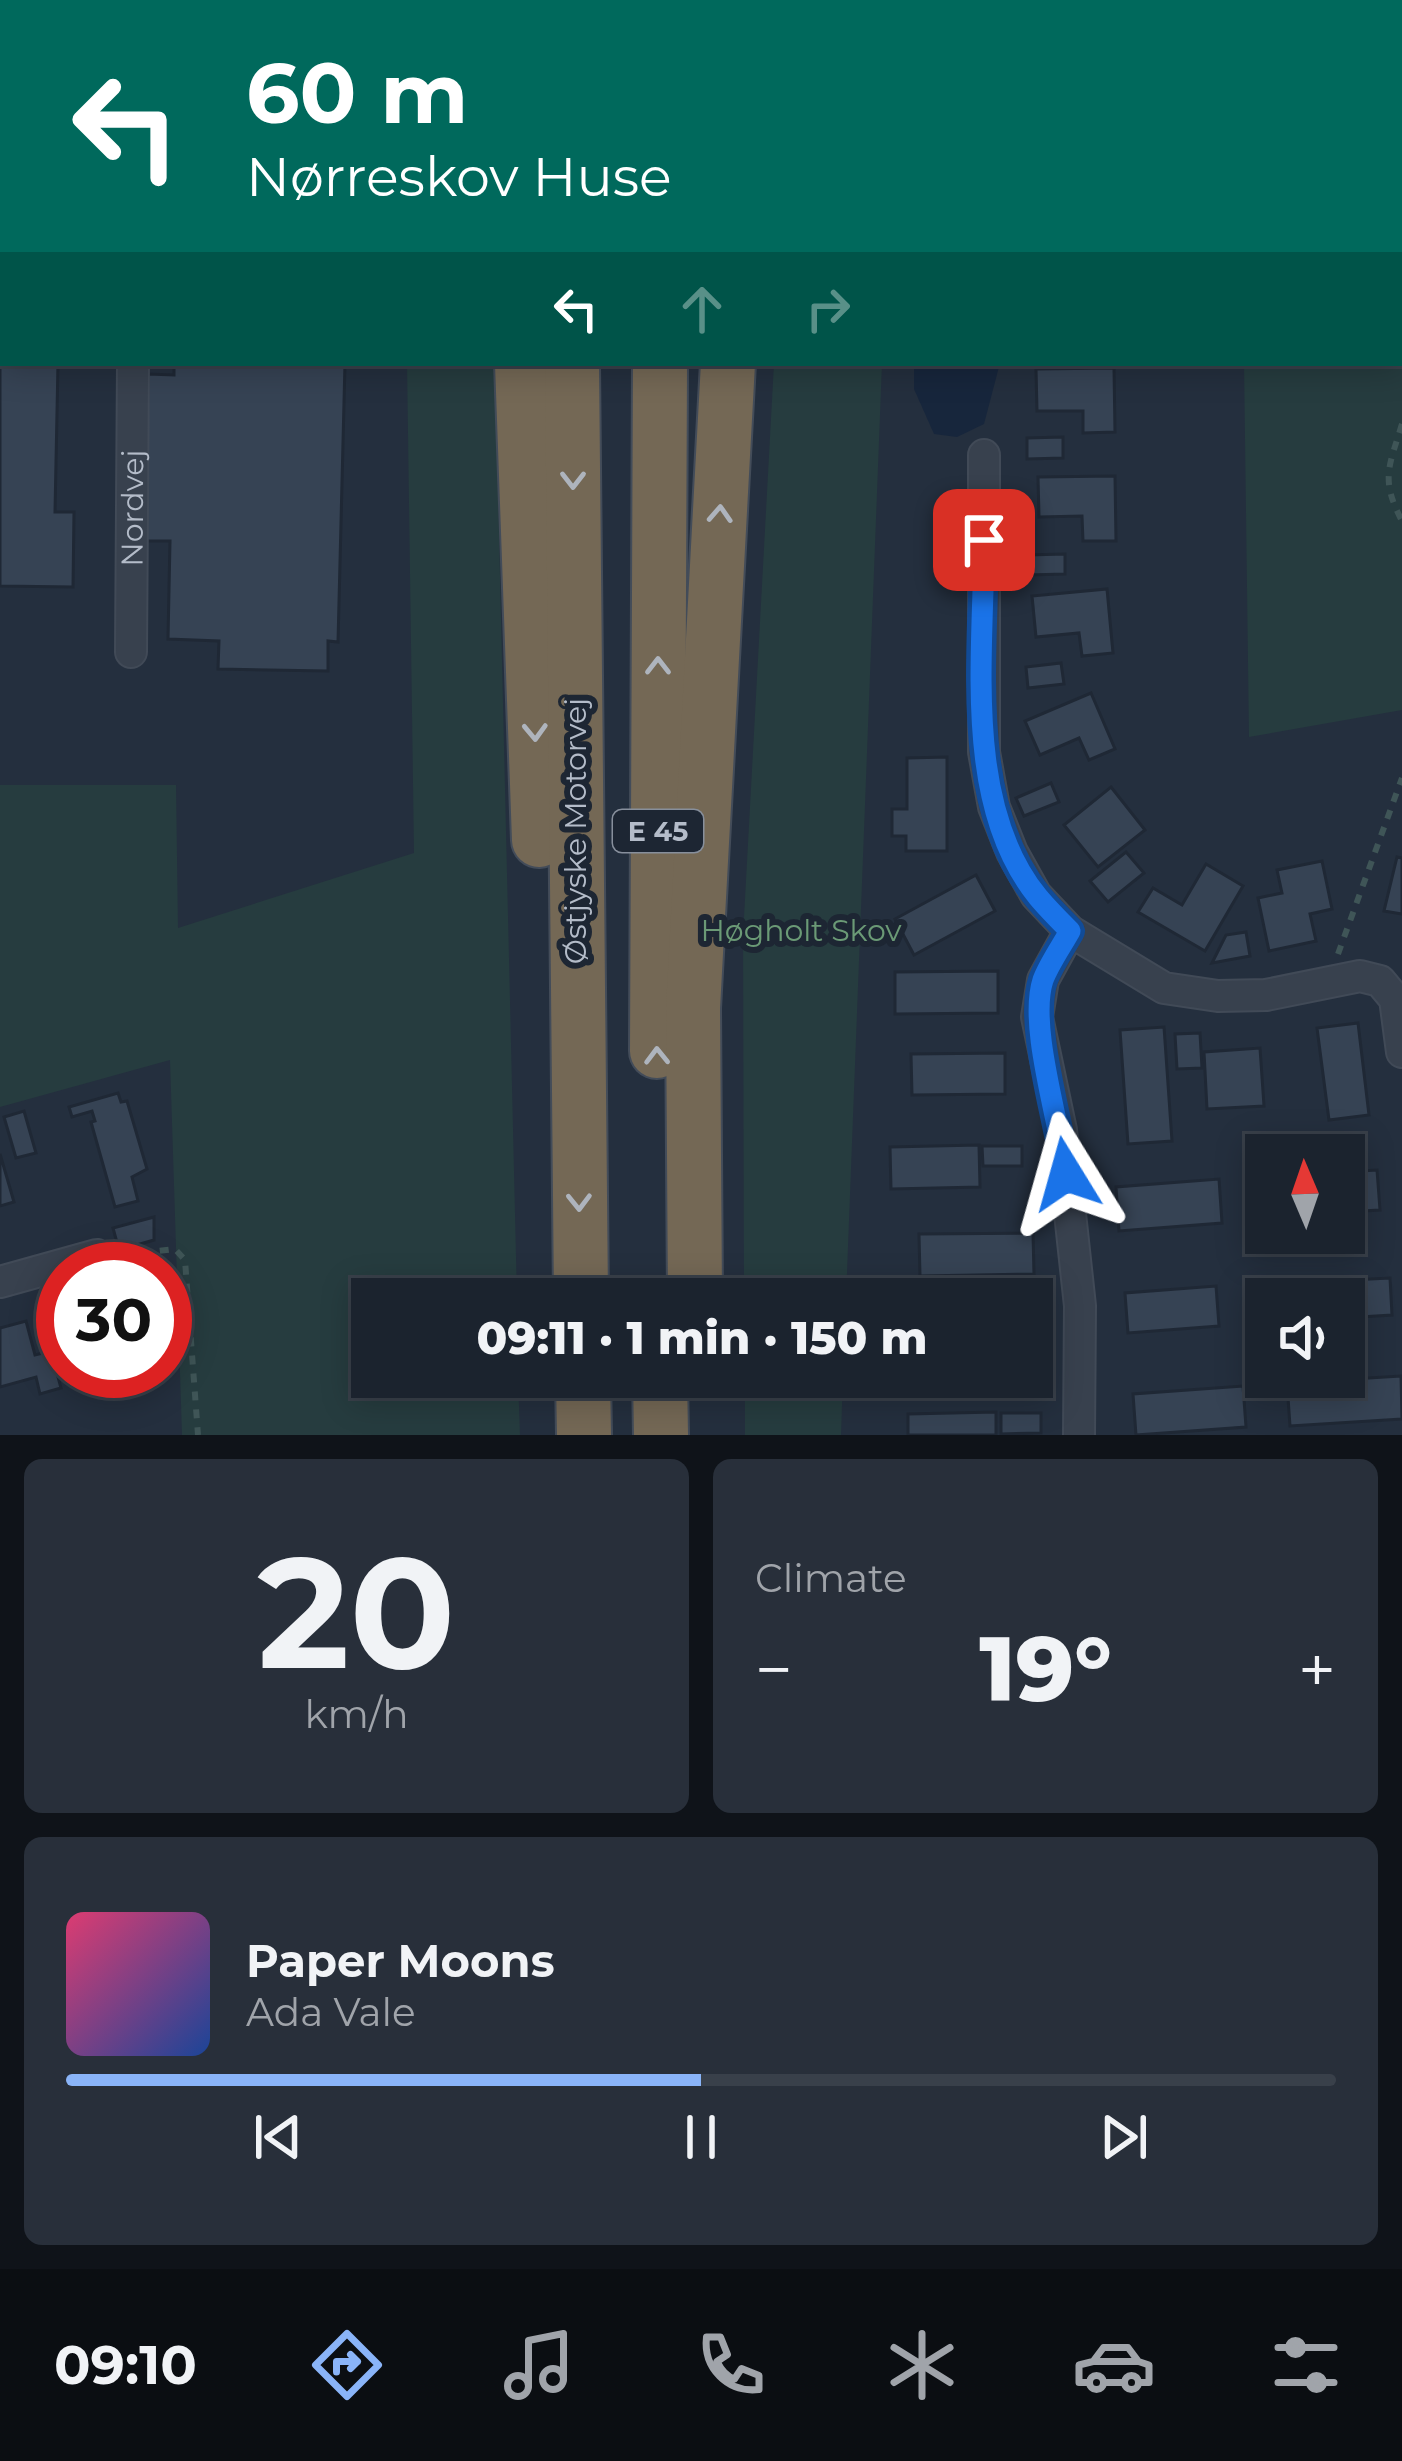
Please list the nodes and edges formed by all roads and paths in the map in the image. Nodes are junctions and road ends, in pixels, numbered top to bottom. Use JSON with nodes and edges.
{"nodes":[{"id":1,"x":133,"y":366,"type":"edge"},
{"id":2,"x":523,"y":366,"type":"edge"},
{"id":3,"x":572,"y":366,"type":"edge"},
{"id":4,"x":660,"y":366,"type":"edge"},
{"id":5,"x":728,"y":366,"type":"edge"},
{"id":6,"x":1402,"y":424,"type":"edge"},
{"id":7,"x":984,"y":455,"type":"dead end"},
{"id":8,"x":1402,"y":521,"type":"edge"},
{"id":9,"x":131,"y":652,"type":"dead end"},
{"id":10,"x":1402,"y":778,"type":"edge"},
{"id":11,"x":1070,"y":931,"type":"junction"},
{"id":12,"x":1336,"y":981,"type":"junction"},
{"id":13,"x":1402,"y":1052,"type":"edge"},
{"id":14,"x":577,"y":1105,"type":"junction"},
{"id":15,"x":36,"y":1272,"type":"edge"},
{"id":16,"x":581,"y":1278,"type":"edge"},
{"id":17,"x":660,"y":1278,"type":"edge"},
{"id":18,"x":695,"y":1278,"type":"edge"},
{"id":19,"x":0,"y":1282,"type":"edge"},
{"id":20,"x":192,"y":1354,"type":"edge"},
{"id":21,"x":583,"y":1398,"type":"edge"},
{"id":22,"x":661,"y":1398,"type":"edge"},
{"id":23,"x":696,"y":1398,"type":"edge"},
{"id":24,"x":198,"y":1435,"type":"edge"},
{"id":25,"x":584,"y":1435,"type":"edge"},
{"id":26,"x":661,"y":1435,"type":"edge"},
{"id":27,"x":697,"y":1435,"type":"edge"},
{"id":28,"x":1079,"y":1435,"type":"edge"}],
"edges":[{"from":1,"to":9,"type":"street","name":"Nordvej"},
{"from":2,"to":14,"type":"highway","one_way":true},
{"from":3,"to":14,"type":"highway","name":"Østjyske Motorvej","number":"E 45","one_way":true},
{"from":17,"to":4,"type":"highway","number":"E 45","one_way":true},
{"from":18,"to":5,"type":"highway","one_way":true},
{"from":6,"to":8,"type":"path"},
{"from":7,"to":11,"type":"street"},
{"from":10,"to":12,"type":"path"},
{"from":11,"to":12,"type":"street"},
{"from":11,"to":28,"type":"street"},
{"from":12,"to":13,"type":"street"},
{"from":14,"to":16,"type":"highway","name":"Østjyske Motorvej","number":"E 45","one_way":true},
{"from":15,"to":19,"type":"street"},
{"from":20,"to":24,"type":"path"},
{"from":21,"to":25,"type":"highway"},
{"from":22,"to":26,"type":"highway"},
{"from":23,"to":27,"type":"highway"}]}
